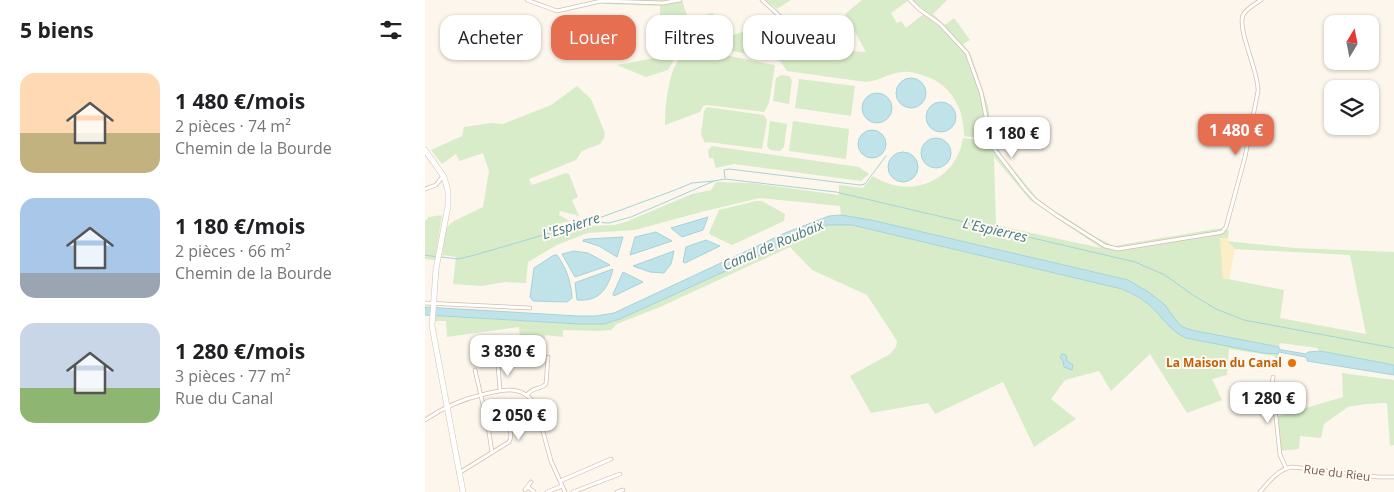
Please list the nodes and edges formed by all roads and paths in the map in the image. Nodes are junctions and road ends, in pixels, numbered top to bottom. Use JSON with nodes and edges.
{"nodes":[{"id":1,"x":527,"y":0,"type":"edge"},
{"id":2,"x":680,"y":0,"type":"edge"},
{"id":3,"x":762,"y":0,"type":"edge"},
{"id":4,"x":910,"y":0,"type":"edge"},
{"id":5,"x":1261,"y":0,"type":"edge"},
{"id":6,"x":778,"y":15,"type":"edge"},
{"id":7,"x":426,"y":153,"type":"edge"},
{"id":8,"x":443,"y":176,"type":"junction"},
{"id":9,"x":425,"y":189,"type":"edge"},
{"id":10,"x":425,"y":303,"type":"edge"},
{"id":11,"x":433,"y":304,"type":"junction"},
{"id":12,"x":530,"y":308,"type":"dead end"},
{"id":13,"x":548,"y":357,"type":"dead end"},
{"id":14,"x":499,"y":365,"type":"dead end"},
{"id":15,"x":475,"y":370,"type":"dead end"},
{"id":16,"x":1273,"y":377,"type":"dead end"},
{"id":17,"x":500,"y":390,"type":"junction"},
{"id":18,"x":481,"y":395,"type":"junction"},
{"id":19,"x":527,"y":395,"type":"junction"},
{"id":20,"x":447,"y":406,"type":"junction"},
{"id":21,"x":425,"y":420,"type":"edge"},
{"id":22,"x":488,"y":426,"type":"junction"},
{"id":23,"x":492,"y":452,"type":"junction"},
{"id":24,"x":611,"y":459,"type":"dead end"},
{"id":25,"x":1286,"y":468,"type":"junction"},
{"id":26,"x":459,"y":473,"type":"junction"},
{"id":27,"x":620,"y":474,"type":"dead end"},
{"id":28,"x":1394,"y":477,"type":"edge"},
{"id":29,"x":560,"y":481,"type":"junction"},
{"id":30,"x":531,"y":482,"type":"dead end"},
{"id":31,"x":562,"y":486,"type":"junction"},
{"id":32,"x":623,"y":490,"type":"dead end"},
{"id":33,"x":463,"y":492,"type":"edge"},
{"id":34,"x":534,"y":492,"type":"edge"},
{"id":35,"x":547,"y":492,"type":"edge"},
{"id":36,"x":565,"y":492,"type":"edge"},
{"id":37,"x":573,"y":492,"type":"edge"},
{"id":38,"x":617,"y":492,"type":"edge"},
{"id":39,"x":1260,"y":492,"type":"edge"}],
"edges":[{"from":1,"to":2,"type":"street"},
{"from":3,"to":6,"type":"street"},
{"from":4,"to":5,"type":"street"},
{"from":7,"to":8,"type":"street"},
{"from":8,"to":9,"type":"street"},
{"from":8,"to":11,"type":"street"},
{"from":10,"to":11,"type":"street"},
{"from":11,"to":12,"type":"street"},
{"from":11,"to":20,"type":"street"},
{"from":13,"to":19,"type":"street"},
{"from":14,"to":17,"type":"street"},
{"from":15,"to":18,"type":"street"},
{"from":16,"to":25,"type":"street"},
{"from":17,"to":18,"type":"street"},
{"from":17,"to":19,"type":"street"},
{"from":18,"to":20,"type":"street"},
{"from":18,"to":22,"type":"street"},
{"from":19,"to":29,"type":"street"},
{"from":20,"to":21,"type":"street"},
{"from":20,"to":26,"type":"street"},
{"from":22,"to":23,"type":"street"},
{"from":22,"to":23,"type":"street"},
{"from":23,"to":26,"type":"street"},
{"from":24,"to":29,"type":"street"},
{"from":25,"to":28,"type":"street","name":"Rue du Rieu"},
{"from":25,"to":39,"type":"street","name":"Rue du Rieu"},
{"from":26,"to":33,"type":"street"},
{"from":27,"to":37,"type":"street"},
{"from":29,"to":31,"type":"street"},
{"from":30,"to":34,"type":"street"},
{"from":31,"to":35,"type":"street"},
{"from":31,"to":36,"type":"street"},
{"from":32,"to":38,"type":"street"}]}
